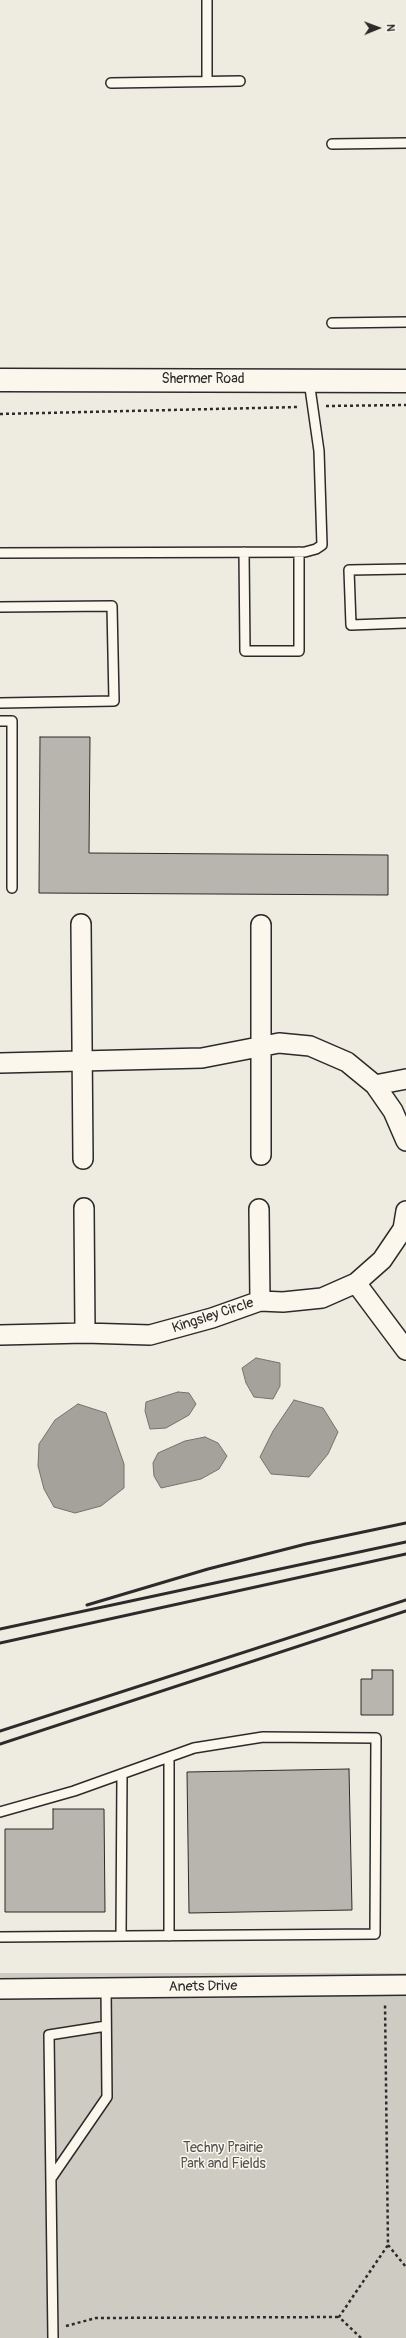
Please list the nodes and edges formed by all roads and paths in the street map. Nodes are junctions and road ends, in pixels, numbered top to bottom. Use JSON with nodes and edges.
{"nodes":[{"id":1,"x":207,"y":0,"type":"edge"},
{"id":2,"x":240,"y":81,"type":"dead end"},
{"id":3,"x":207,"y":82,"type":"junction"},
{"id":4,"x":111,"y":83,"type":"dead end"},
{"id":5,"x":406,"y":143,"type":"edge"},
{"id":6,"x":332,"y":144,"type":"dead end"},
{"id":7,"x":406,"y":322,"type":"edge"},
{"id":8,"x":332,"y":323,"type":"dead end"},
{"id":9,"x":0,"y":380,"type":"edge"},
{"id":10,"x":309,"y":380,"type":"junction"},
{"id":11,"x":406,"y":381,"type":"edge"},
{"id":12,"x":406,"y":405,"type":"edge"},
{"id":13,"x":312,"y":406,"type":"junction"},
{"id":14,"x":0,"y":414,"type":"edge"},
{"id":15,"x":244,"y":552,"type":"junction"},
{"id":16,"x":299,"y":552,"type":"junction"},
{"id":17,"x":0,"y":553,"type":"edge"},
{"id":18,"x":406,"y":569,"type":"edge"},
{"id":19,"x":0,"y":607,"type":"edge"},
{"id":20,"x":406,"y":623,"type":"edge"},
{"id":21,"x":0,"y":703,"type":"edge"},
{"id":22,"x":0,"y":721,"type":"edge"},
{"id":23,"x":12,"y":888,"type":"dead end"},
{"id":24,"x":81,"y":924,"type":"dead end"},
{"id":25,"x":261,"y":924,"type":"dead end"},
{"id":26,"x":261,"y":1046,"type":"junction"},
{"id":27,"x":82,"y":1061,"type":"junction"},
{"id":28,"x":0,"y":1063,"type":"edge"},
{"id":29,"x":406,"y":1079,"type":"edge"},
{"id":30,"x":374,"y":1085,"type":"junction"},
{"id":31,"x":406,"y":1141,"type":"edge"},
{"id":32,"x":261,"y":1155,"type":"dead end"},
{"id":33,"x":84,"y":1159,"type":"dead end"},
{"id":34,"x":84,"y":1208,"type":"dead end"},
{"id":35,"x":259,"y":1209,"type":"dead end"},
{"id":36,"x":406,"y":1211,"type":"edge"},
{"id":37,"x":356,"y":1283,"type":"junction"},
{"id":38,"x":260,"y":1301,"type":"junction"},
{"id":39,"x":85,"y":1333,"type":"junction"},
{"id":40,"x":0,"y":1335,"type":"edge"},
{"id":41,"x":406,"y":1350,"type":"edge"},
{"id":42,"x":169,"y":1757,"type":"junction"},
{"id":43,"x":122,"y":1774,"type":"junction"},
{"id":44,"x":0,"y":1812,"type":"edge"},
{"id":45,"x":121,"y":1936,"type":"junction"},
{"id":46,"x":169,"y":1936,"type":"junction"},
{"id":47,"x":0,"y":1937,"type":"edge"},
{"id":48,"x":385,"y":1985,"type":"junction"},
{"id":49,"x":406,"y":1985,"type":"edge"},
{"id":50,"x":106,"y":1988,"type":"junction"},
{"id":51,"x":0,"y":1989,"type":"edge"},
{"id":52,"x":106,"y":2026,"type":"junction"},
{"id":53,"x":52,"y":2177,"type":"junction"},
{"id":54,"x":388,"y":2245,"type":"junction"},
{"id":55,"x":406,"y":2267,"type":"edge"},
{"id":56,"x":339,"y":2317,"type":"junction"},
{"id":57,"x":53,"y":2334,"type":"edge"},
{"id":58,"x":361,"y":2338,"type":"edge"}],
"edges":[{"from":1,"to":3,"type":"lane"},
{"from":2,"to":3,"type":"lane"},
{"from":3,"to":4,"type":"lane"},
{"from":5,"to":6,"type":"lane"},
{"from":7,"to":8,"type":"lane"},
{"from":9,"to":10,"type":"main road","name":"Shermer Road"},
{"from":10,"to":11,"type":"main road","name":"Shermer Road"},
{"from":10,"to":13,"type":"lane"},
{"from":12,"to":13,"type":"path"},
{"from":13,"to":14,"type":"path"},
{"from":13,"to":16,"type":"lane"},
{"from":15,"to":16,"type":"lane"},
{"from":15,"to":16,"type":"lane"},
{"from":15,"to":17,"type":"lane"},
{"from":18,"to":20,"type":"lane"},
{"from":19,"to":21,"type":"lane"},
{"from":22,"to":23,"type":"lane"},
{"from":24,"to":27,"type":"street"},
{"from":25,"to":26,"type":"street"},
{"from":26,"to":27,"type":"street"},
{"from":26,"to":30,"type":"street"},
{"from":26,"to":32,"type":"street"},
{"from":27,"to":28,"type":"street"},
{"from":27,"to":33,"type":"street"},
{"from":29,"to":30,"type":"street"},
{"from":30,"to":31,"type":"street"},
{"from":34,"to":39,"type":"street"},
{"from":35,"to":38,"type":"street"},
{"from":36,"to":37,"type":"street","name":"Kingsley Circle"},
{"from":37,"to":38,"type":"street","name":"Kingsley Circle"},
{"from":37,"to":41,"type":"street"},
{"from":38,"to":39,"type":"street","name":"Kingsley Circle"},
{"from":39,"to":40,"type":"street","name":"Kingsley Circle"},
{"from":42,"to":43,"type":"lane"},
{"from":42,"to":46,"type":"lane"},
{"from":42,"to":46,"type":"lane"},
{"from":43,"to":44,"type":"lane"},
{"from":43,"to":45,"type":"lane"},
{"from":45,"to":46,"type":"lane"},
{"from":45,"to":47,"type":"lane"},
{"from":48,"to":49,"type":"street","name":"Anets Drive"},
{"from":48,"to":50,"type":"street","name":"Anets Drive"},
{"from":48,"to":54,"type":"path"},
{"from":50,"to":51,"type":"street","name":"Anets Drive"},
{"from":50,"to":52,"type":"lane"},
{"from":52,"to":53,"type":"lane"},
{"from":52,"to":53,"type":"lane"},
{"from":53,"to":57,"type":"lane"},
{"from":54,"to":55,"type":"path"},
{"from":54,"to":56,"type":"path"},
{"from":56,"to":57,"type":"path"},
{"from":56,"to":58,"type":"path"}]}
